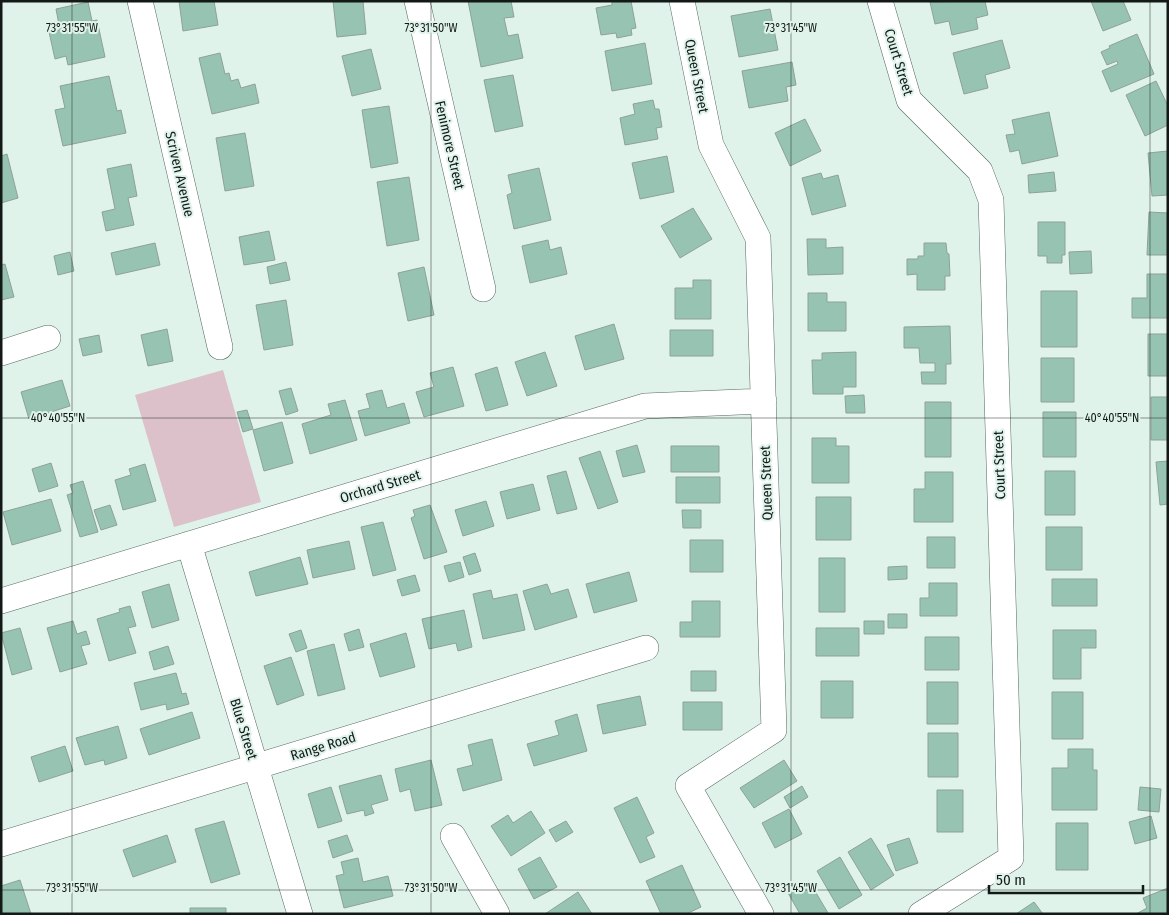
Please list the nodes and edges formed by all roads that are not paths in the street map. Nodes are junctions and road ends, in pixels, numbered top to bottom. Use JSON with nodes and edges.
{"nodes":[{"id":1,"x":140,"y":1,"type":"edge"},
{"id":2,"x":418,"y":1,"type":"edge"},
{"id":3,"x":682,"y":1,"type":"edge"},
{"id":4,"x":880,"y":1,"type":"edge"},
{"id":5,"x":483,"y":289,"type":"dead end"},
{"id":6,"x":48,"y":338,"type":"dead end"},
{"id":7,"x":220,"y":347,"type":"dead end"},
{"id":8,"x":1,"y":353,"type":"edge"},
{"id":9,"x":764,"y":401,"type":"junction"},
{"id":10,"x":189,"y":544,"type":"junction"},
{"id":11,"x":1,"y":601,"type":"edge"},
{"id":12,"x":646,"y":648,"type":"dead end"},
{"id":13,"x":256,"y":766,"type":"junction"},
{"id":14,"x":453,"y":836,"type":"dead end"},
{"id":15,"x":1,"y":844,"type":"edge"},
{"id":16,"x":300,"y":914,"type":"edge"},
{"id":17,"x":497,"y":914,"type":"edge"},
{"id":18,"x":761,"y":914,"type":"edge"},
{"id":19,"x":921,"y":914,"type":"edge"}],
"edges":[{"from":1,"to":7,"type":"street","name":"Scriven Avenue"},
{"from":2,"to":5,"type":"street","name":"Fenimore Street"},
{"from":3,"to":9,"type":"street","name":"Queen Street"},
{"from":4,"to":19,"type":"street","name":"Court Street"},
{"from":6,"to":8,"type":"street"},
{"from":9,"to":10,"type":"street","name":"Orchard Street"},
{"from":9,"to":18,"type":"street","name":"Queen Street"},
{"from":10,"to":11,"type":"street","name":"Orchard Street"},
{"from":10,"to":13,"type":"street","name":"Blue Street"},
{"from":12,"to":13,"type":"street","name":"Range Road"},
{"from":13,"to":15,"type":"street","name":"Range Road"},
{"from":13,"to":16,"type":"street","name":"Blue Street"},
{"from":14,"to":17,"type":"street"}]}
